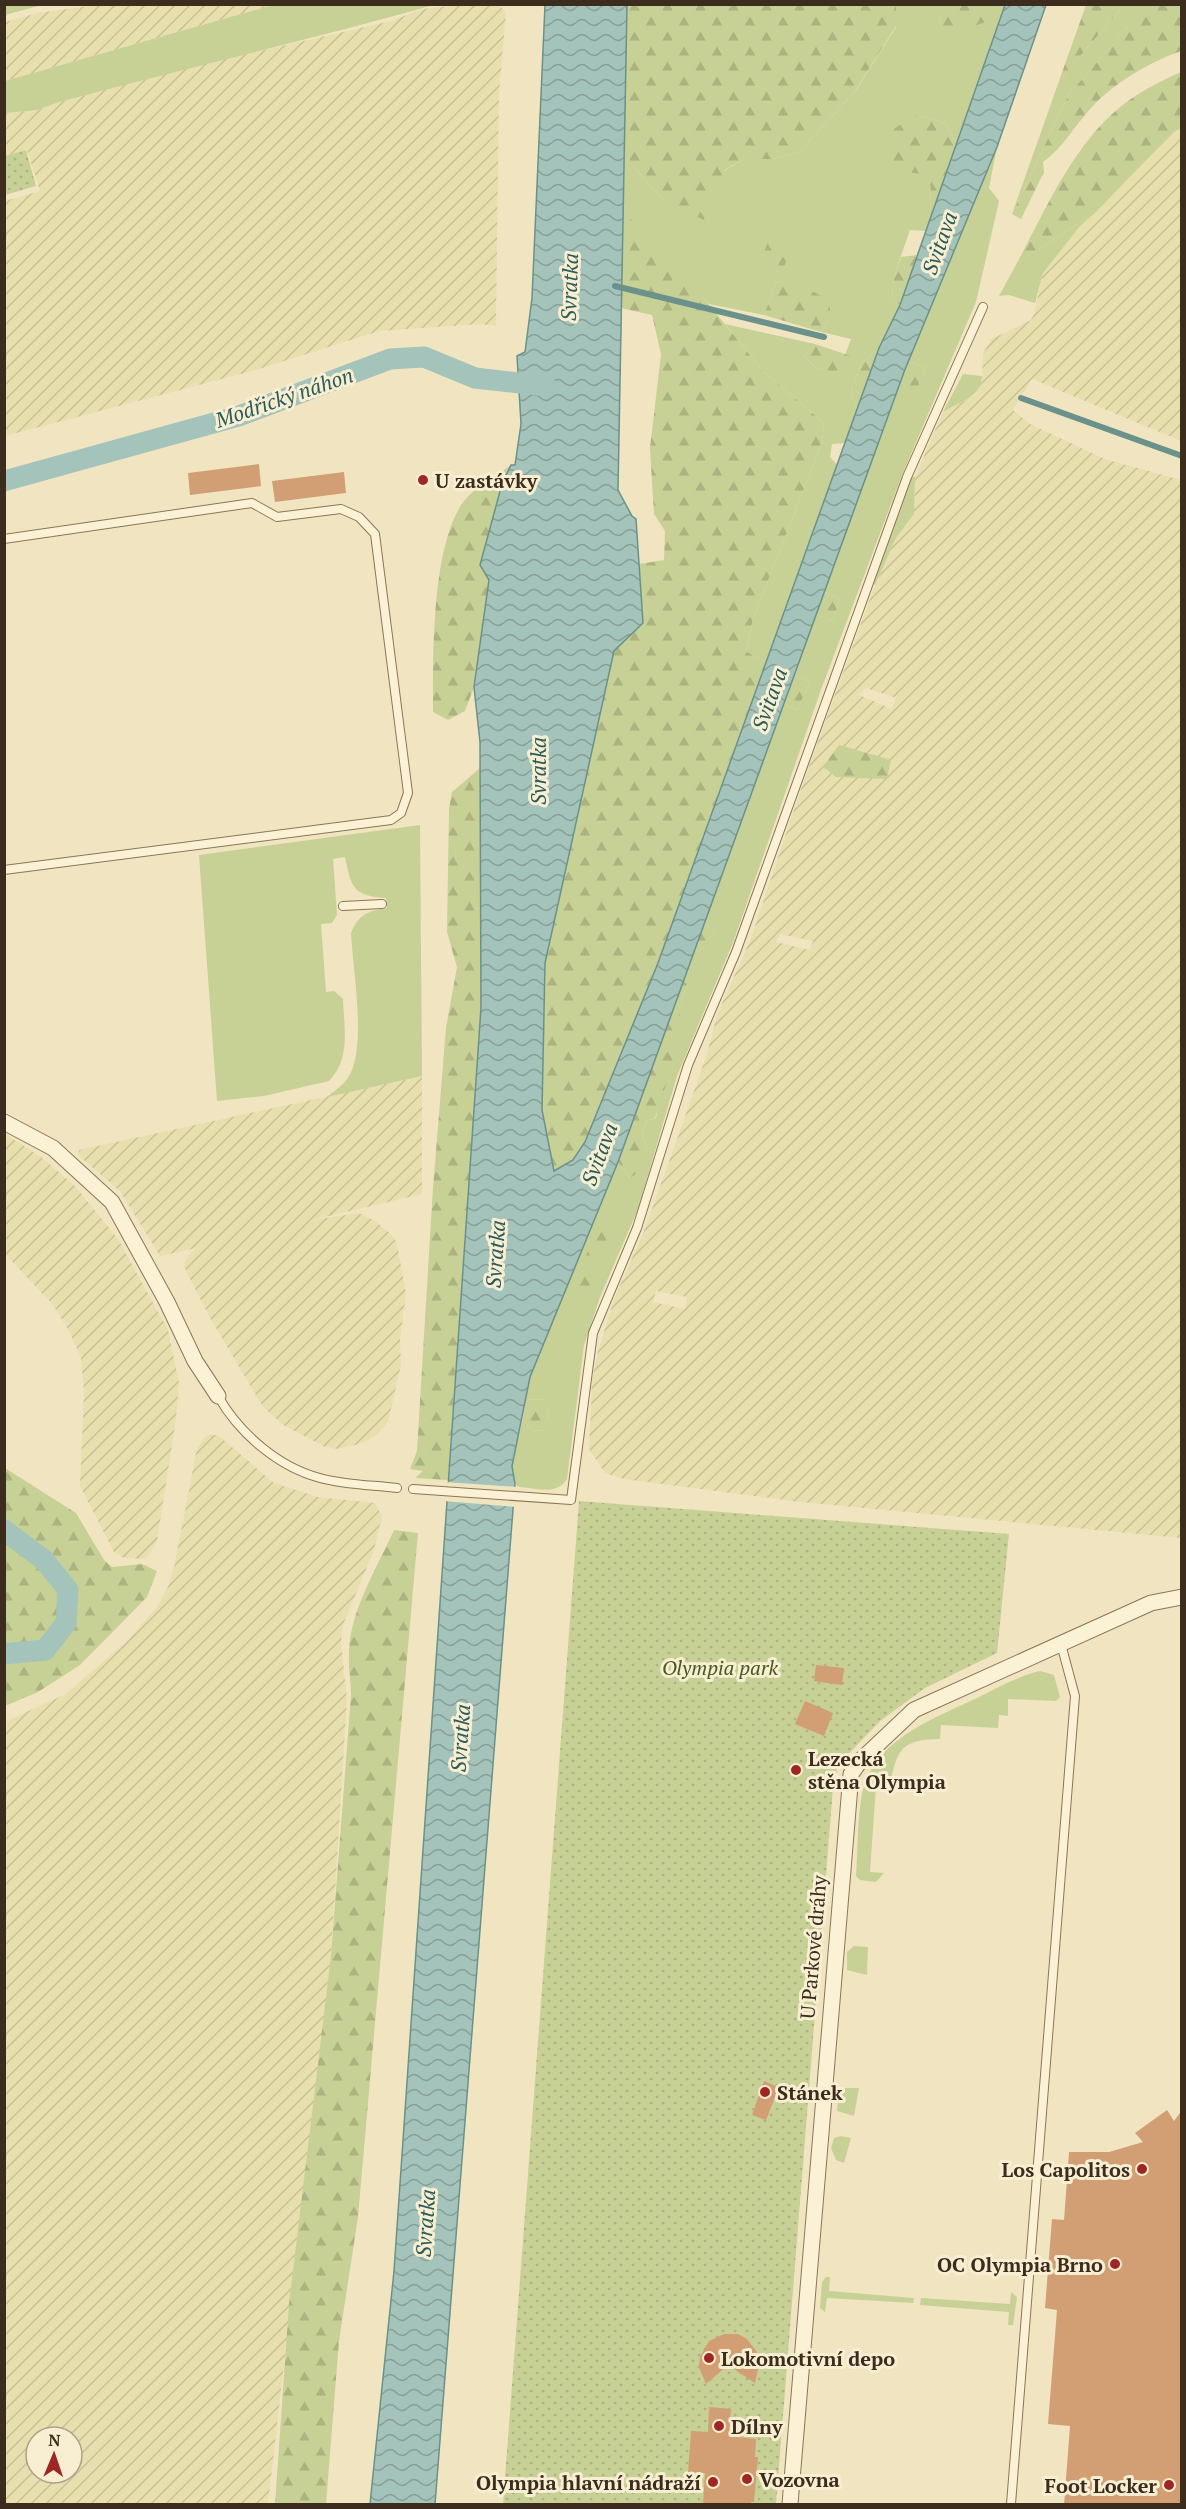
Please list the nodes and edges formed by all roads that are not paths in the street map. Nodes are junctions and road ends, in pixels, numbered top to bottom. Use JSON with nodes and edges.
{"nodes":[{"id":1,"x":983,"y":308,"type":"dead end"},
{"id":2,"x":4,"y":539,"type":"edge"},
{"id":3,"x":4,"y":870,"type":"edge"},
{"id":4,"x":382,"y":904,"type":"dead end"},
{"id":5,"x":343,"y":906,"type":"dead end"},
{"id":6,"x":4,"y":1122,"type":"edge"},
{"id":7,"x":218,"y":1396,"type":"joint"},
{"id":8,"x":397,"y":1488,"type":"dead end"},
{"id":9,"x":413,"y":1489,"type":"dead end"},
{"id":10,"x":1182,"y":1597,"type":"edge"},
{"id":11,"x":1061,"y":1644,"type":"junction"},
{"id":12,"x":790,"y":2505,"type":"edge"},
{"id":13,"x":1011,"y":2505,"type":"edge"}],
"edges":[{"from":1,"to":9,"type":"lane"},
{"from":2,"to":3,"type":"lane"},
{"from":4,"to":5,"type":"lane"},
{"from":6,"to":7,"type":"street"},
{"from":7,"to":8,"type":"lane"},
{"from":10,"to":11,"type":"street","name":"U Parkové dráhy"},
{"from":11,"to":12,"type":"street","name":"U Parkové dráhy"},
{"from":11,"to":13,"type":"lane"}]}
